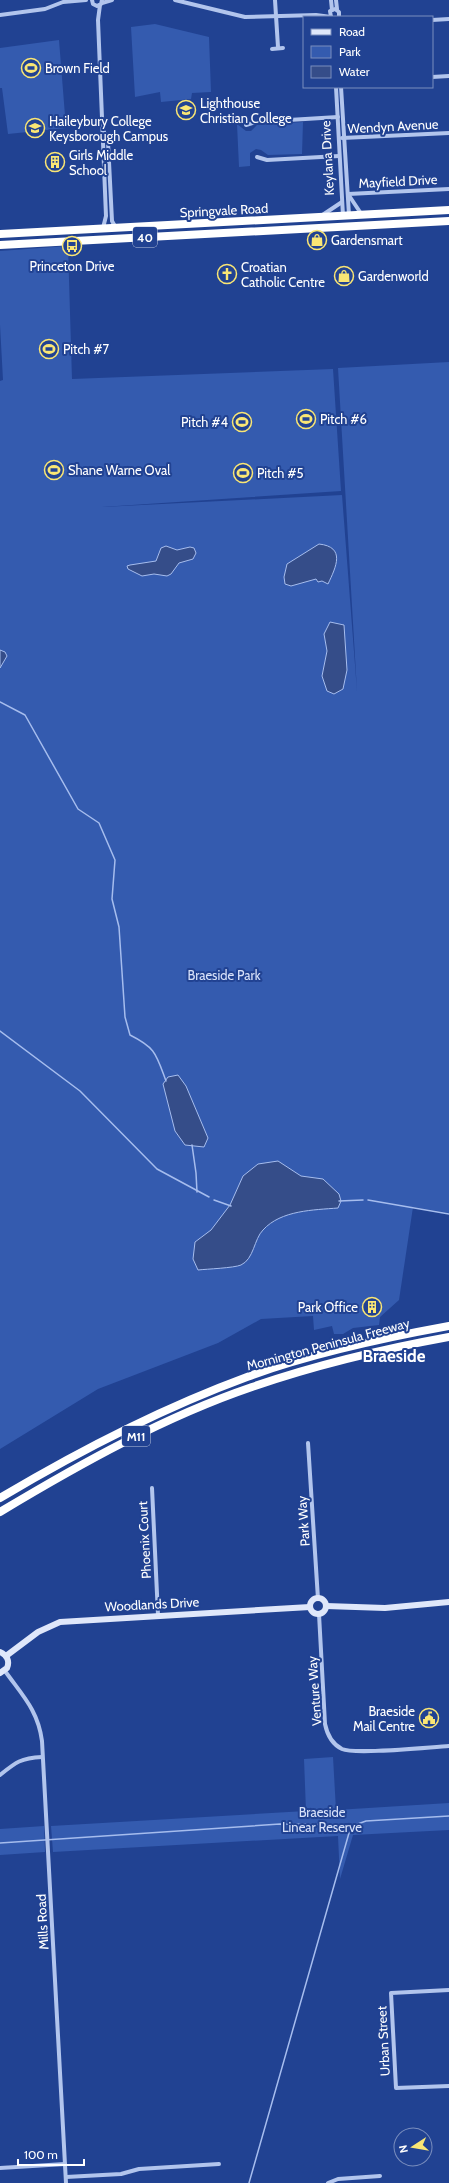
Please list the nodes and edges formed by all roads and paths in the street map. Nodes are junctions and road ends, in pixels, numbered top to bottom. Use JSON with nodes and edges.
{"nodes":[{"id":1,"x":86,"y":0,"type":"edge"},
{"id":2,"x":112,"y":0,"type":"edge"},
{"id":3,"x":175,"y":0,"type":"edge"},
{"id":4,"x":275,"y":0,"type":"edge"},
{"id":5,"x":332,"y":0,"type":"edge"},
{"id":6,"x":336,"y":0,"type":"edge"},
{"id":7,"x":80,"y":1,"type":"junction"},
{"id":8,"x":93,"y":3,"type":"edge"},
{"id":9,"x":101,"y":3,"type":"edge"},
{"id":10,"x":333,"y":10,"type":"junction"},
{"id":11,"x":316,"y":15,"type":"junction"},
{"id":12,"x":0,"y":16,"type":"edge"},
{"id":13,"x":324,"y":16,"type":"edge"},
{"id":14,"x":331,"y":16,"type":"edge"},
{"id":15,"x":339,"y":16,"type":"edge"},
{"id":16,"x":276,"y":17,"type":"junction"},
{"id":17,"x":98,"y":20,"type":"junction"},
{"id":18,"x":433,"y":20,"type":"edge"},
{"id":19,"x":449,"y":20,"type":"edge"},
{"id":20,"x":278,"y":47,"type":"junction"},
{"id":21,"x":283,"y":48,"type":"dead end"},
{"id":22,"x":272,"y":49,"type":"dead end"},
{"id":23,"x":449,"y":76,"type":"edge"},
{"id":24,"x":433,"y":77,"type":"edge"},
{"id":25,"x":336,"y":88,"type":"edge"},
{"id":26,"x":341,"y":88,"type":"edge"},
{"id":27,"x":337,"y":117,"type":"junction"},
{"id":28,"x":342,"y":117,"type":"junction"},
{"id":29,"x":246,"y":125,"type":"dead end"},
{"id":30,"x":104,"y":132,"type":"junction"},
{"id":31,"x":449,"y":133,"type":"edge"},
{"id":32,"x":339,"y":138,"type":"junction"},
{"id":33,"x":344,"y":138,"type":"junction"},
{"id":34,"x":339,"y":156,"type":"junction"},
{"id":35,"x":257,"y":157,"type":"dead end"},
{"id":36,"x":449,"y":189,"type":"edge"},
{"id":37,"x":348,"y":194,"type":"junction"},
{"id":38,"x":342,"y":202,"type":"junction"},
{"id":39,"x":449,"y":210,"type":"edge"},
{"id":40,"x":362,"y":215,"type":"junction"},
{"id":41,"x":346,"y":216,"type":"junction"},
{"id":42,"x":319,"y":217,"type":"junction"},
{"id":43,"x":449,"y":221,"type":"edge"},
{"id":44,"x":347,"y":227,"type":"junction"},
{"id":45,"x":116,"y":228,"type":"junction"},
{"id":46,"x":103,"y":229,"type":"junction"},
{"id":47,"x":0,"y":234,"type":"edge"},
{"id":48,"x":0,"y":245,"type":"edge"},
{"id":49,"x":449,"y":1326,"type":"edge"},
{"id":50,"x":449,"y":1337,"type":"edge"},
{"id":51,"x":308,"y":1443,"type":"dead end"},
{"id":52,"x":152,"y":1488,"type":"dead end"},
{"id":53,"x":0,"y":1498,"type":"edge"},
{"id":54,"x":0,"y":1512,"type":"edge"},
{"id":55,"x":318,"y":1599,"type":"junction"},
{"id":56,"x":449,"y":1602,"type":"edge"},
{"id":57,"x":326,"y":1606,"type":"junction"},
{"id":58,"x":310,"y":1607,"type":"junction"},
{"id":59,"x":319,"y":1614,"type":"junction"},
{"id":60,"x":158,"y":1615,"type":"junction"},
{"id":61,"x":0,"y":1652,"type":"edge"},
{"id":62,"x":6,"y":1656,"type":"junction"},
{"id":63,"x":2,"y":1672,"type":"edge"},
{"id":64,"x":449,"y":1746,"type":"edge"},
{"id":65,"x":42,"y":1757,"type":"junction"},
{"id":66,"x":0,"y":1775,"type":"edge"},
{"id":67,"x":449,"y":1990,"type":"edge"},
{"id":68,"x":449,"y":2086,"type":"edge"},
{"id":69,"x":65,"y":2164,"type":"junction"},
{"id":70,"x":219,"y":2164,"type":"dead end"},
{"id":71,"x":0,"y":2168,"type":"edge"},
{"id":72,"x":380,"y":2176,"type":"dead end"},
{"id":73,"x":66,"y":2177,"type":"junction"},
{"id":74,"x":66,"y":2183,"type":"edge"},
{"id":75,"x":328,"y":2183,"type":"edge"}],
"edges":[{"from":1,"to":7,"type":"street"},
{"from":2,"to":9,"type":"street"},
{"from":3,"to":16,"type":"street"},
{"from":4,"to":16,"type":"street"},
{"from":5,"to":10,"type":"street"},
{"from":6,"to":10,"type":"street"},
{"from":7,"to":8,"type":"street"},
{"from":7,"to":12,"type":"street"},
{"from":8,"to":9,"type":"street"},
{"from":8,"to":17,"type":"street"},
{"from":9,"to":17,"type":"street"},
{"from":10,"to":11,"type":"street"},
{"from":10,"to":14,"type":"street"},
{"from":10,"to":15,"type":"street"},
{"from":11,"to":13,"type":"street"},
{"from":11,"to":16,"type":"street"},
{"from":16,"to":20,"type":"street"},
{"from":17,"to":30,"type":"street"},
{"from":18,"to":19,"type":"street"},
{"from":20,"to":21,"type":"street"},
{"from":20,"to":22,"type":"street"},
{"from":23,"to":24,"type":"street"},
{"from":25,"to":27,"type":"street","name":"Keylana Drive"},
{"from":26,"to":28,"type":"street","name":"Keylana Drive"},
{"from":27,"to":28,"type":"street"},
{"from":27,"to":29,"type":"street"},
{"from":27,"to":32,"type":"street","name":"Keylana Drive"},
{"from":28,"to":33,"type":"street","name":"Keylana Drive"},
{"from":30,"to":45,"type":"street"},
{"from":30,"to":46,"type":"street"},
{"from":31,"to":33,"type":"street","name":"Wendyn Avenue"},
{"from":32,"to":33,"type":"street","name":"Wendyn Avenue"},
{"from":32,"to":34,"type":"street","name":"Keylana Drive"},
{"from":33,"to":37,"type":"street","name":"Keylana Drive"},
{"from":34,"to":35,"type":"street"},
{"from":34,"to":38,"type":"street","name":"Keylana Drive"},
{"from":36,"to":37,"type":"street","name":"Mayfield Drive"},
{"from":37,"to":40,"type":"street"},
{"from":37,"to":41,"type":"street","name":"Keylana Drive"},
{"from":38,"to":41,"type":"street","name":"Keylana Drive"},
{"from":38,"to":42,"type":"street"},
{"from":39,"to":40,"type":"highway","name":"Springvale Road","number":"40"},
{"from":40,"to":41,"type":"highway","name":"Springvale Road","number":"40"},
{"from":41,"to":42,"type":"highway","name":"Springvale Road","number":"40"},
{"from":41,"to":44,"type":"highway","name":"Keylana Drive"},
{"from":42,"to":45,"type":"highway","name":"Springvale Road","number":"40"},
{"from":43,"to":44,"type":"highway","name":"Springvale Road","number":"40"},
{"from":44,"to":48,"type":"highway","name":"Springvale Road","number":"40"},
{"from":45,"to":46,"type":"highway","name":"Springvale Road","number":"40"},
{"from":46,"to":47,"type":"highway","name":"Springvale Road","number":"40"},
{"from":49,"to":53,"type":"highway","name":"Mornington Peninsula Freeway","number":"M11"},
{"from":50,"to":54,"type":"highway","name":"Mornington Peninsula Freeway","number":"M11"},
{"from":51,"to":55,"type":"street","name":"Park Way"},
{"from":52,"to":60,"type":"street","name":"Phoenix Court"},
{"from":55,"to":57,"type":"street"},
{"from":55,"to":58,"type":"street"},
{"from":56,"to":57,"type":"street"},
{"from":57,"to":59,"type":"street"},
{"from":58,"to":59,"type":"street"},
{"from":58,"to":60,"type":"street","name":"Woodlands Drive"},
{"from":59,"to":64,"type":"street","name":"Venture Way"},
{"from":60,"to":62,"type":"street","name":"Woodlands Drive"},
{"from":61,"to":62,"type":"street"},
{"from":62,"to":63,"type":"street"},
{"from":63,"to":65,"type":"street","name":"Mills Road"},
{"from":65,"to":66,"type":"street"},
{"from":65,"to":69,"type":"street","name":"Mills Road"},
{"from":67,"to":68,"type":"street","name":"Urban Street"},
{"from":69,"to":71,"type":"street"},
{"from":69,"to":73,"type":"street","name":"Mills Road"},
{"from":70,"to":73,"type":"street"},
{"from":72,"to":75,"type":"street"},
{"from":73,"to":74,"type":"street","name":"Mills Road"}]}
